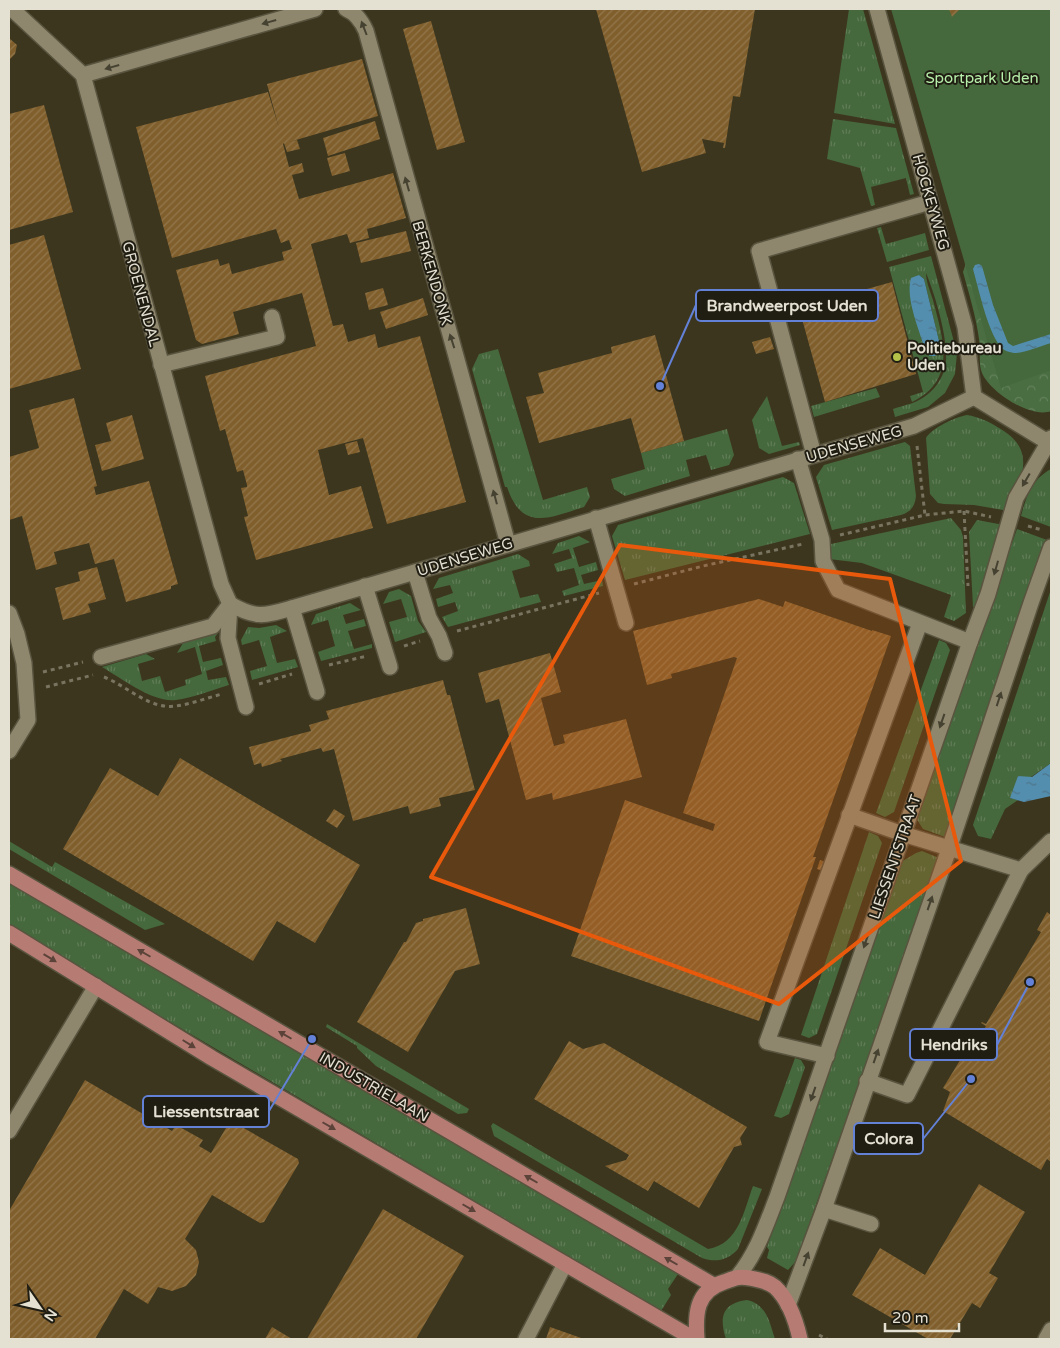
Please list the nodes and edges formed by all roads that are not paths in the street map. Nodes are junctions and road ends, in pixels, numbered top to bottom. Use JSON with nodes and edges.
{"nodes":[{"id":1,"x":12,"y":9,"type":"edge"},
{"id":2,"x":316,"y":9,"type":"edge"},
{"id":3,"x":346,"y":9,"type":"edge"},
{"id":4,"x":877,"y":9,"type":"edge"},
{"id":5,"x":83,"y":75,"type":"junction"},
{"id":6,"x":930,"y":202,"type":"junction"},
{"id":7,"x":272,"y":317,"type":"dead end"},
{"id":8,"x":160,"y":365,"type":"junction"},
{"id":9,"x":974,"y":398,"type":"junction"},
{"id":10,"x":1050,"y":441,"type":"edge"},
{"id":11,"x":814,"y":455,"type":"junction"},
{"id":12,"x":798,"y":459,"type":"junction"},
{"id":13,"x":596,"y":518,"type":"junction"},
{"id":14,"x":508,"y":544,"type":"junction"},
{"id":15,"x":1051,"y":547,"type":"edge"},
{"id":16,"x":416,"y":572,"type":"junction"},
{"id":17,"x":365,"y":586,"type":"junction"},
{"id":18,"x":230,"y":604,"type":"junction"},
{"id":19,"x":292,"y":608,"type":"junction"},
{"id":20,"x":9,"y":613,"type":"edge"},
{"id":21,"x":626,"y":623,"type":"dead end"},
{"id":22,"x":920,"y":623,"type":"junction"},
{"id":23,"x":970,"y":642,"type":"junction"},
{"id":24,"x":445,"y":653,"type":"dead end"},
{"id":25,"x":100,"y":657,"type":"road end"},
{"id":26,"x":390,"y":667,"type":"dead end"},
{"id":27,"x":317,"y":692,"type":"dead end"},
{"id":28,"x":246,"y":707,"type":"dead end"},
{"id":29,"x":9,"y":751,"type":"edge"},
{"id":30,"x":849,"y":815,"type":"junction"},
{"id":31,"x":903,"y":834,"type":"junction"},
{"id":32,"x":1051,"y":841,"type":"edge"},
{"id":33,"x":949,"y":849,"type":"junction"},
{"id":34,"x":1021,"y":870,"type":"junction"},
{"id":35,"x":9,"y":874,"type":"edge"},
{"id":36,"x":9,"y":933,"type":"edge"},
{"id":37,"x":96,"y":986,"type":"junction"},
{"id":38,"x":827,"y":1056,"type":"junction"},
{"id":39,"x":867,"y":1081,"type":"junction"},
{"id":40,"x":9,"y":1132,"type":"edge"},
{"id":41,"x":824,"y":1209,"type":"junction"},
{"id":42,"x":871,"y":1224,"type":"dead end"},
{"id":43,"x":565,"y":1264,"type":"junction"},
{"id":44,"x":738,"y":1276,"type":"junction"},
{"id":45,"x":713,"y":1286,"type":"junction"},
{"id":46,"x":788,"y":1305,"type":"junction"},
{"id":47,"x":1051,"y":1330,"type":"edge"},
{"id":48,"x":802,"y":1338,"type":"edge"},
{"id":49,"x":526,"y":1339,"type":"edge"},
{"id":50,"x":696,"y":1339,"type":"edge"},
{"id":51,"x":1046,"y":1339,"type":"edge"}],
"edges":[{"from":1,"to":5,"type":"street"},
{"from":2,"to":5,"type":"street","one_way":true},
{"from":14,"to":3,"type":"street","name":"BERKENDONK","one_way":true},
{"from":4,"to":6,"type":"street","name":"HOCKEYWEG"},
{"from":5,"to":8,"type":"street","name":"GROENENDAL"},
{"from":6,"to":9,"type":"street","name":"HOCKEYWEG"},
{"from":6,"to":11,"type":"street"},
{"from":7,"to":8,"type":"street"},
{"from":8,"to":18,"type":"street","name":"GROENENDAL"},
{"from":9,"to":10,"type":"street"},
{"from":9,"to":11,"type":"street","name":"UDENSEWEG"},
{"from":10,"to":23,"type":"street","name":"LIESSENTSTRAAT","one_way":true},
{"from":11,"to":12,"type":"street","name":"UDENSEWEG"},
{"from":12,"to":13,"type":"street","name":"UDENSEWEG"},
{"from":12,"to":22,"type":"street"},
{"from":13,"to":14,"type":"street","name":"UDENSEWEG"},
{"from":13,"to":21,"type":"street"},
{"from":14,"to":16,"type":"street","name":"UDENSEWEG"},
{"from":33,"to":15,"type":"street","one_way":true},
{"from":16,"to":17,"type":"street","name":"UDENSEWEG"},
{"from":16,"to":24,"type":"street"},
{"from":17,"to":19,"type":"street","name":"UDENSEWEG"},
{"from":17,"to":26,"type":"street"},
{"from":18,"to":19,"type":"street","name":"UDENSEWEG"},
{"from":18,"to":25,"type":"street"},
{"from":18,"to":28,"type":"street"},
{"from":19,"to":27,"type":"street"},
{"from":20,"to":29,"type":"street"},
{"from":22,"to":23,"type":"street"},
{"from":22,"to":30,"type":"street"},
{"from":23,"to":31,"type":"street","name":"LIESSENTSTRAAT","one_way":true},
{"from":30,"to":31,"type":"street"},
{"from":30,"to":38,"type":"street"},
{"from":31,"to":33,"type":"street"},
{"from":31,"to":38,"type":"street","name":"LIESSENTSTRAAT","one_way":true},
{"from":32,"to":34,"type":"street"},
{"from":33,"to":34,"type":"street"},
{"from":39,"to":33,"type":"street","one_way":true},
{"from":34,"to":39,"type":"street"},
{"from":45,"to":35,"type":"main road","name":"INDUSTRIELAAN","one_way":true},
{"from":36,"to":37,"type":"main road","one_way":true},
{"from":37,"to":40,"type":"street"},
{"from":37,"to":43,"type":"main road","one_way":true},
{"from":38,"to":44,"type":"street","name":"LIESSENTSTRAAT","one_way":true},
{"from":39,"to":41,"type":"street"},
{"from":41,"to":42,"type":"street"},
{"from":46,"to":41,"type":"street","one_way":true},
{"from":43,"to":49,"type":"street"},
{"from":43,"to":50,"type":"main road"},
{"from":44,"to":45,"type":"main road"},
{"from":44,"to":46,"type":"main road"},
{"from":45,"to":50,"type":"main road"},
{"from":46,"to":48,"type":"main road"},
{"from":47,"to":51,"type":"street"}]}
